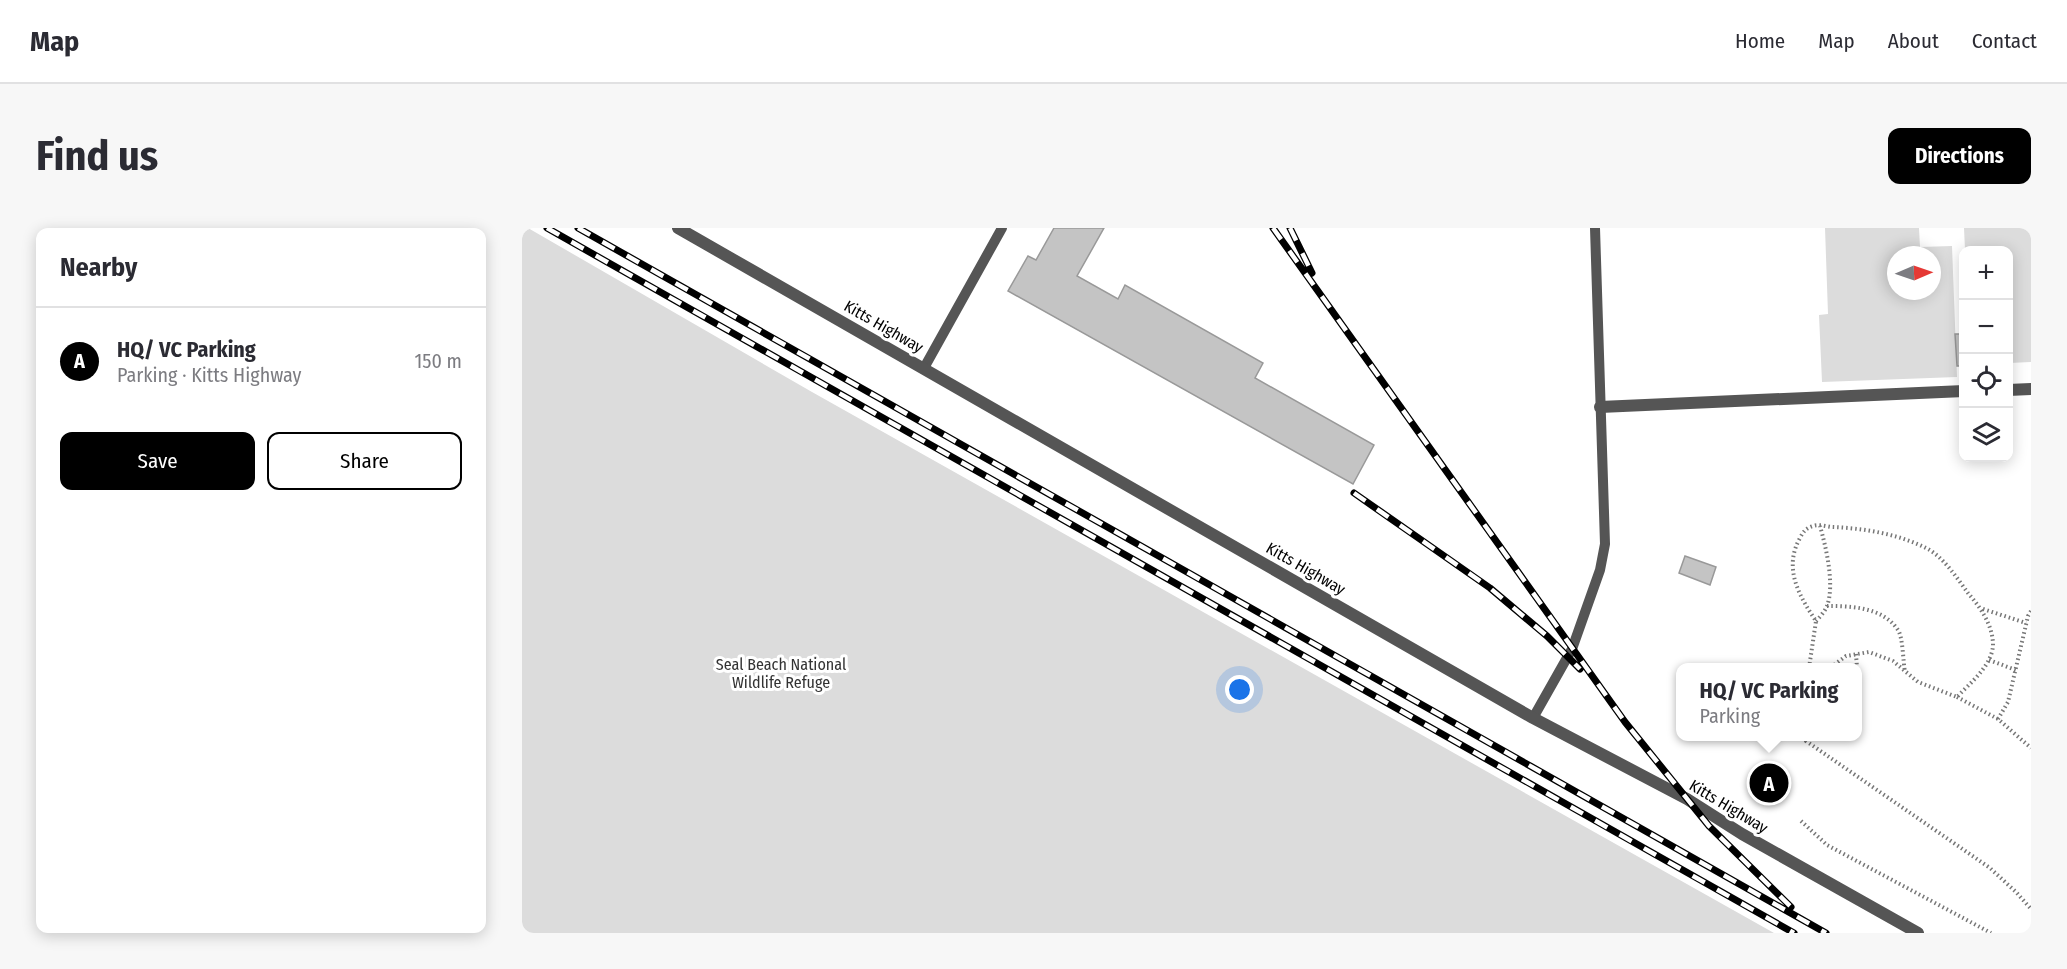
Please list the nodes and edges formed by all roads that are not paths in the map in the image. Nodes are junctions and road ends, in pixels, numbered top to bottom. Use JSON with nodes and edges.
{"nodes":[{"id":1,"x":678,"y":228,"type":"edge"},
{"id":2,"x":1002,"y":228,"type":"edge"},
{"id":3,"x":1595,"y":228,"type":"edge"},
{"id":4,"x":924,"y":368,"type":"junction"},
{"id":5,"x":2031,"y":389,"type":"edge"},
{"id":6,"x":2013,"y":390,"type":"edge"},
{"id":7,"x":1959,"y":392,"type":"edge"},
{"id":8,"x":1600,"y":407,"type":"junction"},
{"id":9,"x":1533,"y":718,"type":"junction"},
{"id":10,"x":1918,"y":933,"type":"edge"}],
"edges":[{"from":1,"to":4,"type":"street","name":"Kitts Highway"},
{"from":2,"to":4,"type":"lane"},
{"from":3,"to":8,"type":"lane"},
{"from":4,"to":9,"type":"street","name":"Kitts Highway"},
{"from":5,"to":6,"type":"street"},
{"from":7,"to":8,"type":"street"},
{"from":8,"to":9,"type":"lane"},
{"from":9,"to":10,"type":"street","name":"Kitts Highway"}]}
